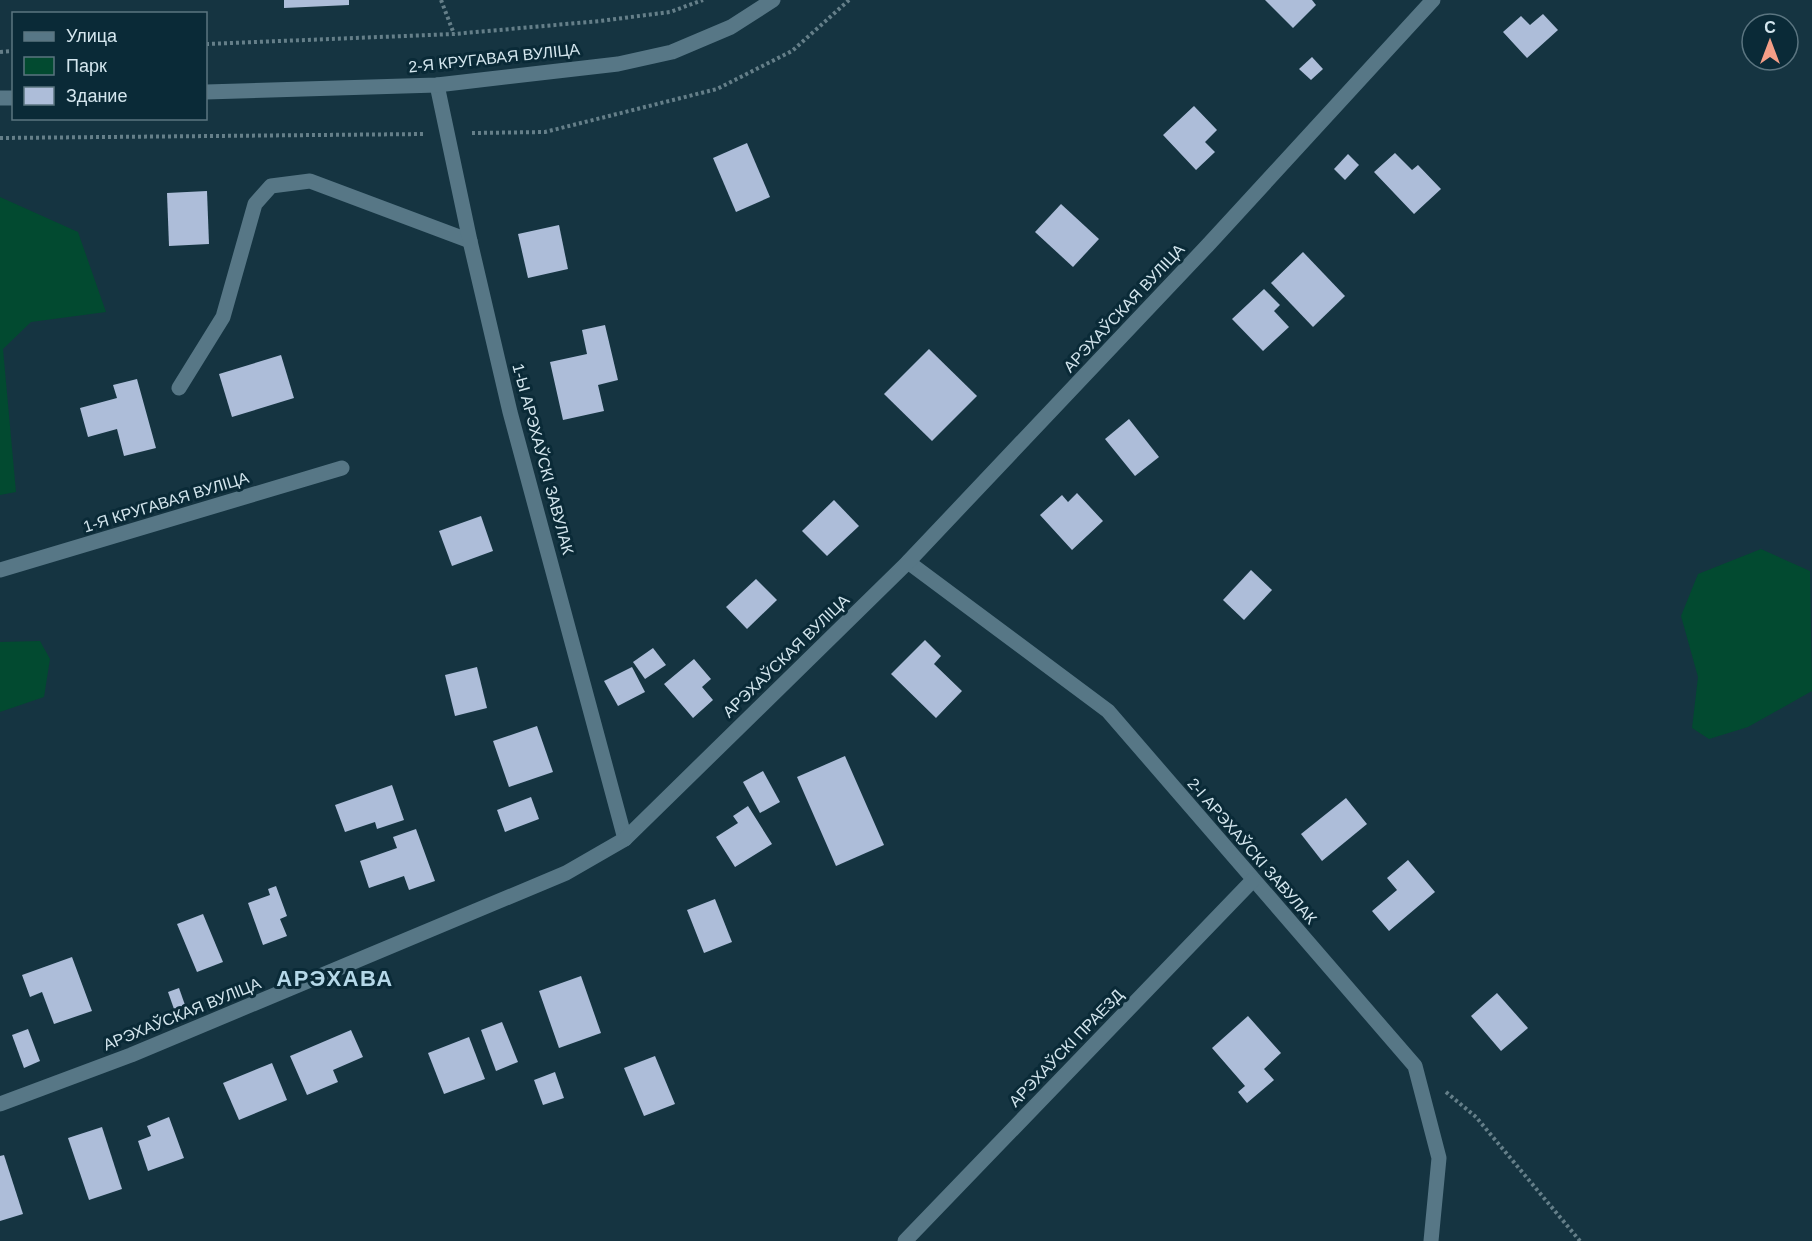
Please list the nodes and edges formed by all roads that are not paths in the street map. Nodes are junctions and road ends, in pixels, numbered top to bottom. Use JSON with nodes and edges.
{"nodes":[{"id":1,"x":773,"y":0,"type":"edge"},
{"id":2,"x":1433,"y":0,"type":"edge"},
{"id":3,"x":437,"y":85,"type":"junction"},
{"id":4,"x":207,"y":92,"type":"edge"},
{"id":5,"x":470,"y":241,"type":"junction"},
{"id":6,"x":179,"y":388,"type":"dead end"},
{"id":7,"x":342,"y":468,"type":"dead end"},
{"id":8,"x":908,"y":562,"type":"junction"},
{"id":9,"x":0,"y":570,"type":"edge"},
{"id":10,"x":626,"y":838,"type":"junction"},
{"id":11,"x":1252,"y":880,"type":"junction"},
{"id":12,"x":0,"y":1104,"type":"edge"},
{"id":13,"x":905,"y":1241,"type":"edge"},
{"id":14,"x":1431,"y":1241,"type":"edge"}],
"edges":[{"from":1,"to":3,"type":"street","name":"2-Я КРУГАВАЯ ВУЛІЦА"},
{"from":2,"to":8,"type":"street","name":"АРЭХАЎСКАЯ ВУЛІЦА"},
{"from":3,"to":4,"type":"street","name":"2-Я КРУГАВАЯ ВУЛІЦА"},
{"from":3,"to":5,"type":"street","name":"1-Ы АРЭХАЎСКІ ЗАВУЛАК"},
{"from":5,"to":6,"type":"street"},
{"from":5,"to":10,"type":"street","name":"1-Ы АРЭХАЎСКІ ЗАВУЛАК"},
{"from":7,"to":9,"type":"street","name":"1-Я КРУГАВАЯ ВУЛІЦА"},
{"from":8,"to":10,"type":"street","name":"АРЭХАЎСКАЯ ВУЛІЦА"},
{"from":8,"to":11,"type":"street","name":"2-І АРЭХАЎСКІ ЗАВУЛАК"},
{"from":10,"to":12,"type":"street","name":"АРЭХАЎСКАЯ ВУЛІЦА"},
{"from":11,"to":13,"type":"street","name":"АРЭХАЎСКІ ПРАЕЗД"},
{"from":11,"to":14,"type":"street","name":"2-І АРЭХАЎСКІ ЗАВУЛАК"}]}
